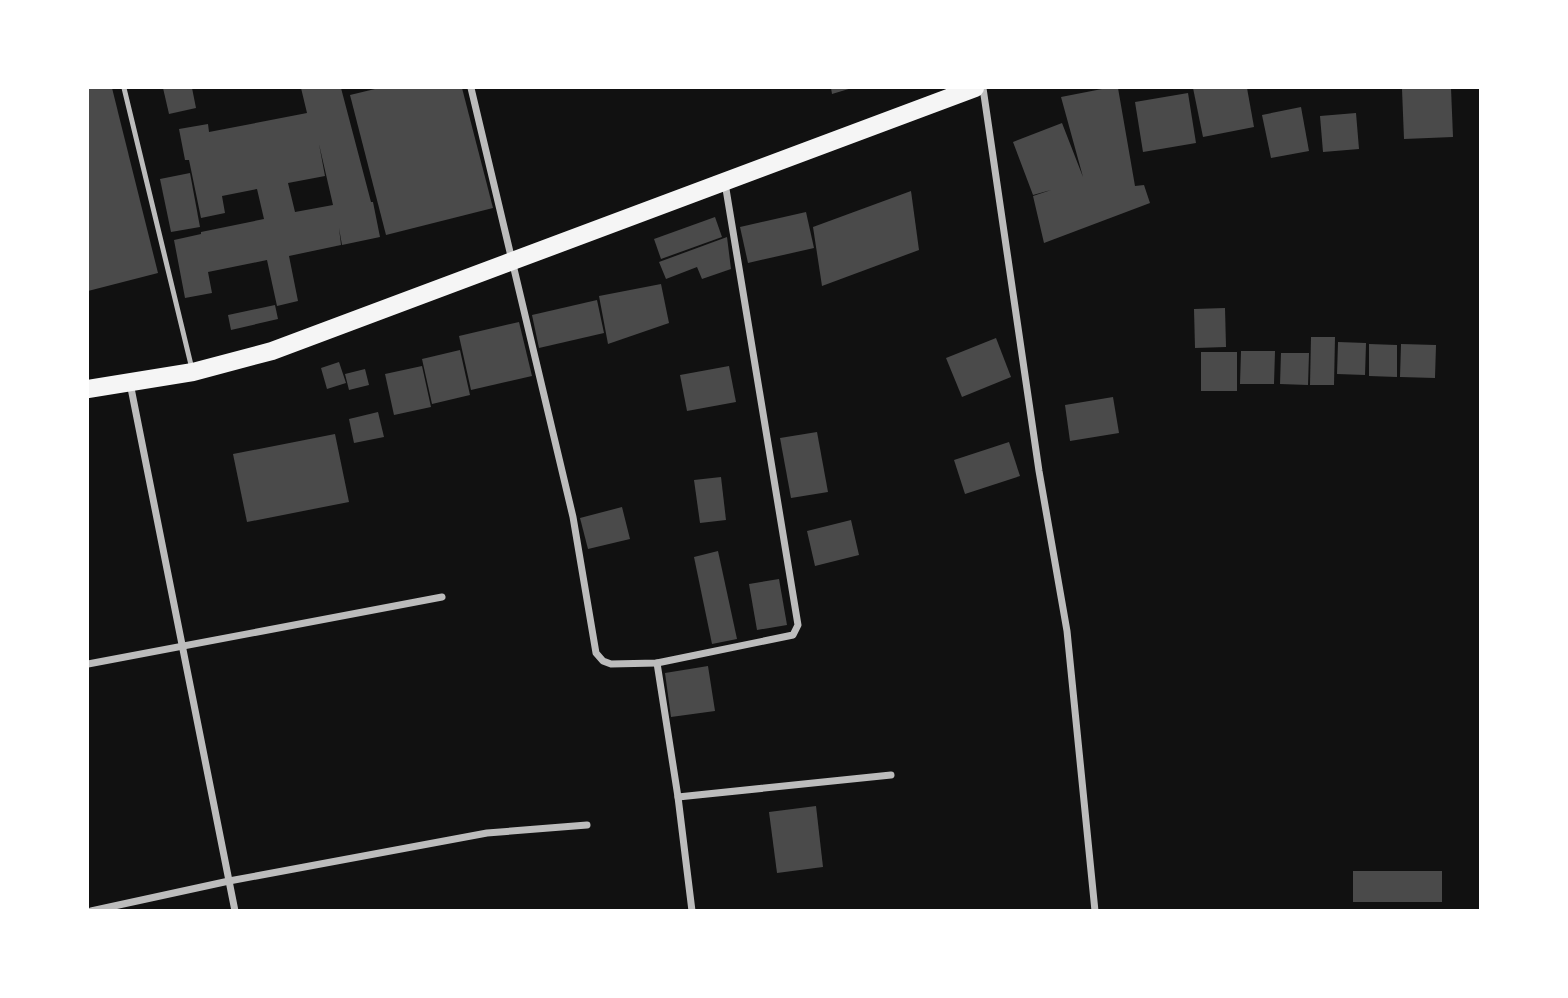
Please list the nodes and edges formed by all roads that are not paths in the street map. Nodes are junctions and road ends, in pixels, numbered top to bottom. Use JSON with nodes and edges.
{"nodes":[{"id":1,"x":124,"y":88,"type":"edge"},
{"id":2,"x":471,"y":88,"type":"edge"},
{"id":3,"x":975,"y":88,"type":"edge"},
{"id":4,"x":983,"y":88,"type":"edge"},
{"id":5,"x":724,"y":182,"type":"junction"},
{"id":6,"x":513,"y":261,"type":"junction"},
{"id":7,"x":193,"y":372,"type":"junction"},
{"id":8,"x":130,"y":383,"type":"junction"},
{"id":9,"x":88,"y":390,"type":"edge"},
{"id":10,"x":442,"y":597,"type":"dead end"},
{"id":11,"x":183,"y":645,"type":"junction"},
{"id":12,"x":657,"y":663,"type":"junction"},
{"id":13,"x":88,"y":664,"type":"edge"},
{"id":14,"x":891,"y":775,"type":"dead end"},
{"id":15,"x":678,"y":797,"type":"junction"},
{"id":16,"x":587,"y":825,"type":"dead end"},
{"id":17,"x":229,"y":881,"type":"junction"},
{"id":18,"x":90,"y":911,"type":"edge"},
{"id":19,"x":235,"y":911,"type":"edge"},
{"id":20,"x":691,"y":911,"type":"edge"},
{"id":21,"x":1095,"y":911,"type":"edge"}],
"edges":[{"from":1,"to":7,"type":"lane"},
{"from":2,"to":6,"type":"street"},
{"from":3,"to":5,"type":"main road"},
{"from":4,"to":21,"type":"street"},
{"from":5,"to":6,"type":"main road"},
{"from":5,"to":12,"type":"street"},
{"from":6,"to":7,"type":"main road"},
{"from":6,"to":12,"type":"street"},
{"from":7,"to":8,"type":"main road"},
{"from":8,"to":9,"type":"main road"},
{"from":8,"to":11,"type":"street"},
{"from":10,"to":11,"type":"street"},
{"from":11,"to":13,"type":"street"},
{"from":11,"to":17,"type":"street"},
{"from":12,"to":15,"type":"street"},
{"from":14,"to":15,"type":"street"},
{"from":15,"to":20,"type":"street"},
{"from":16,"to":17,"type":"street"},
{"from":17,"to":18,"type":"street"},
{"from":17,"to":19,"type":"street"}]}
